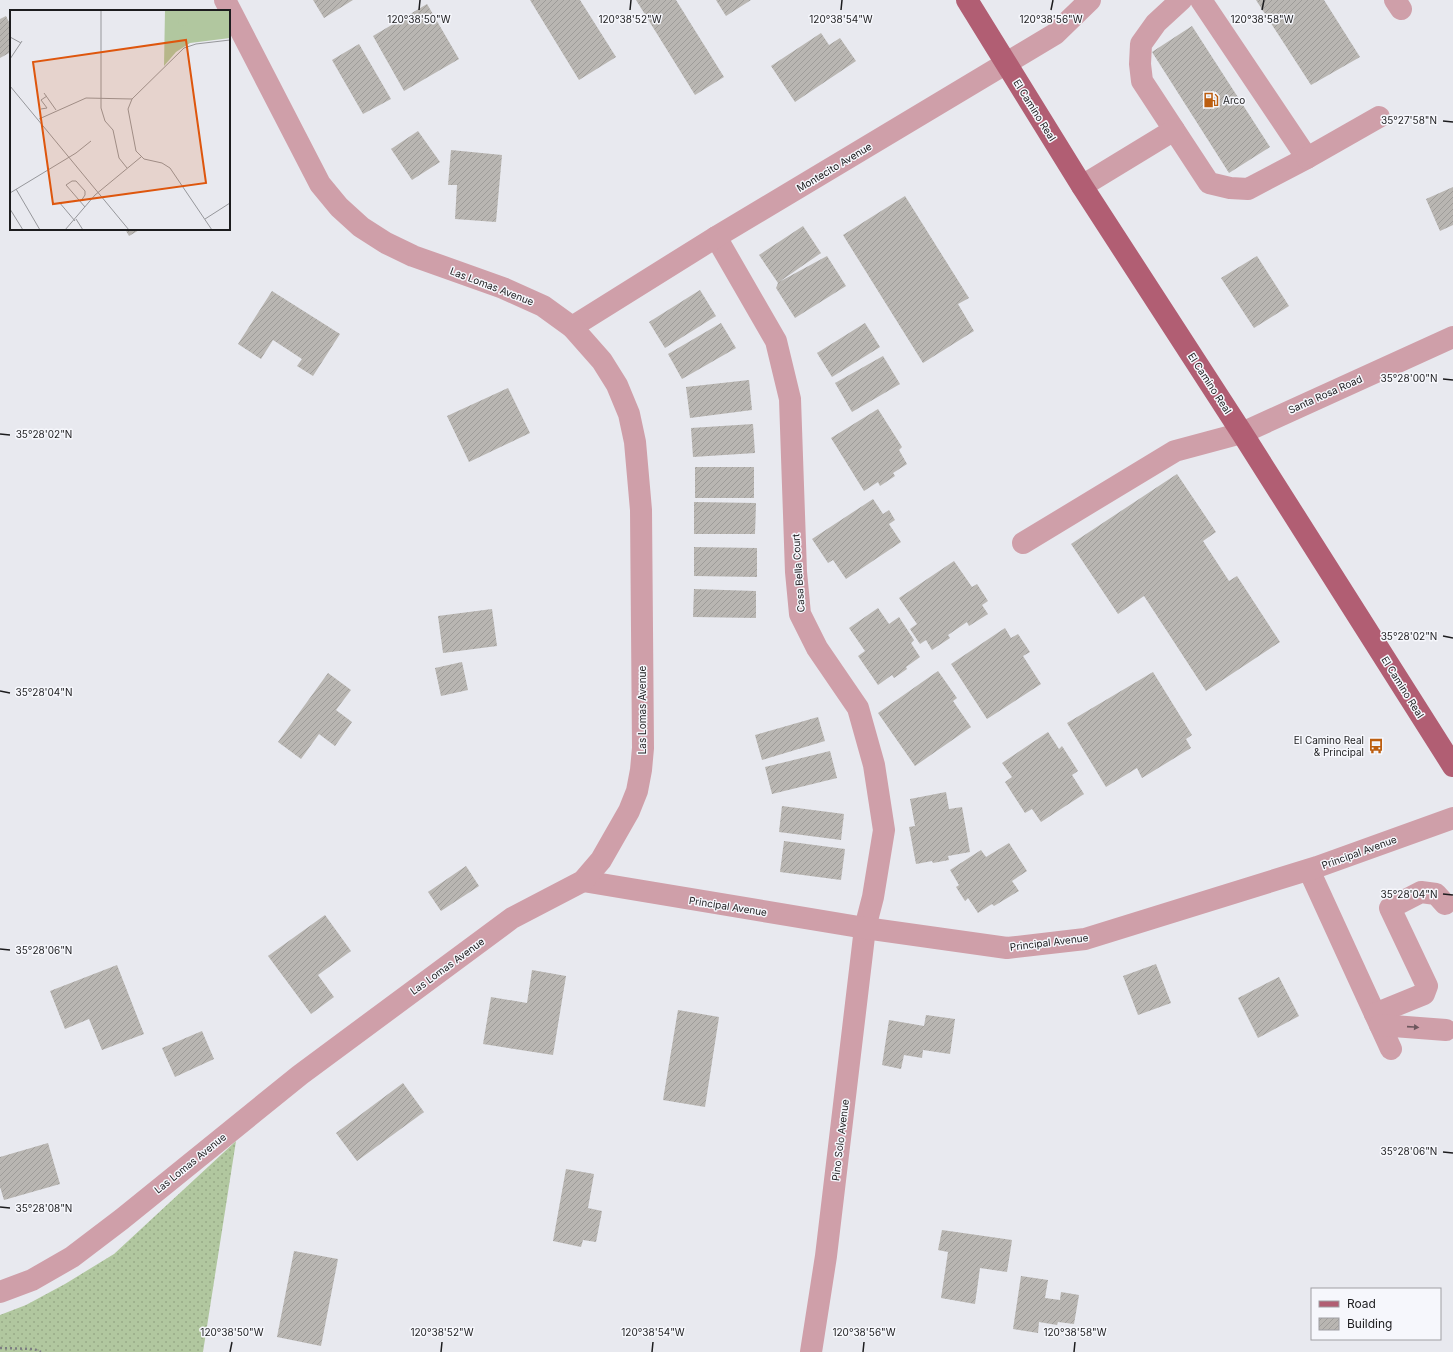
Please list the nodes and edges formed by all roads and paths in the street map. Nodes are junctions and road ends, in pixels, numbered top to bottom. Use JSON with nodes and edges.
{"nodes":[{"id":1,"x":225,"y":0,"type":"edge"},
{"id":2,"x":966,"y":0,"type":"edge"},
{"id":3,"x":1090,"y":0,"type":"edge"},
{"id":4,"x":1181,"y":0,"type":"edge"},
{"id":5,"x":1201,"y":0,"type":"edge"},
{"id":6,"x":1006,"y":64,"type":"junction"},
{"id":7,"x":1379,"y":117,"type":"dead end"},
{"id":8,"x":1174,"y":130,"type":"junction"},
{"id":9,"x":1307,"y":158,"type":"junction"},
{"id":10,"x":1082,"y":186,"type":"junction"},
{"id":11,"x":716,"y":237,"type":"junction"},
{"id":12,"x":572,"y":327,"type":"junction"},
{"id":13,"x":1453,"y":337,"type":"edge"},
{"id":14,"x":1242,"y":432,"type":"junction"},
{"id":15,"x":1023,"y":543,"type":"dead end"},
{"id":16,"x":1453,"y":766,"type":"edge"},
{"id":17,"x":1453,"y":818,"type":"edge"},
{"id":18,"x":1309,"y":870,"type":"junction"},
{"id":19,"x":583,"y":881,"type":"junction"},
{"id":20,"x":1446,"y":904,"type":"dead end"},
{"id":21,"x":865,"y":928,"type":"junction"},
{"id":22,"x":1377,"y":1019,"type":"junction"},
{"id":23,"x":1446,"y":1030,"type":"dead end"},
{"id":24,"x":1390,"y":1049,"type":"dead end"},
{"id":25,"x":0,"y":1292,"type":"edge"},
{"id":26,"x":0,"y":1348,"type":"edge"},
{"id":27,"x":41,"y":1352,"type":"edge"},
{"id":28,"x":811,"y":1352,"type":"edge"}],
"edges":[{"from":1,"to":12,"type":"street","name":"Las Lomas Avenue"},
{"from":2,"to":6,"type":"main road","name":"El Camino Real"},
{"from":3,"to":6,"type":"street","name":"Montecito Avenue"},
{"from":4,"to":8,"type":"street"},
{"from":5,"to":9,"type":"street"},
{"from":6,"to":10,"type":"main road","name":"El Camino Real"},
{"from":6,"to":11,"type":"street","name":"Montecito Avenue"},
{"from":7,"to":9,"type":"street"},
{"from":8,"to":9,"type":"street"},
{"from":8,"to":10,"type":"street"},
{"from":10,"to":14,"type":"main road","name":"El Camino Real"},
{"from":11,"to":12,"type":"street","name":"Montecito Avenue"},
{"from":11,"to":21,"type":"street","name":"Casa Bella Court"},
{"from":12,"to":19,"type":"street","name":"Las Lomas Avenue"},
{"from":13,"to":14,"type":"street","name":"Santa Rosa Road"},
{"from":14,"to":15,"type":"street","name":"Santa Rosa Road"},
{"from":14,"to":16,"type":"main road","name":"El Camino Real"},
{"from":17,"to":18,"type":"street","name":"Principal Avenue"},
{"from":18,"to":21,"type":"street","name":"Principal Avenue"},
{"from":18,"to":22,"type":"street"},
{"from":19,"to":21,"type":"street","name":"Principal Avenue"},
{"from":19,"to":25,"type":"street","name":"Las Lomas Avenue"},
{"from":20,"to":22,"type":"street"},
{"from":21,"to":28,"type":"street","name":"Pino Solo Avenue"},
{"from":22,"to":23,"type":"street","one_way":true},
{"from":22,"to":24,"type":"street"},
{"from":26,"to":27,"type":"path"}]}
